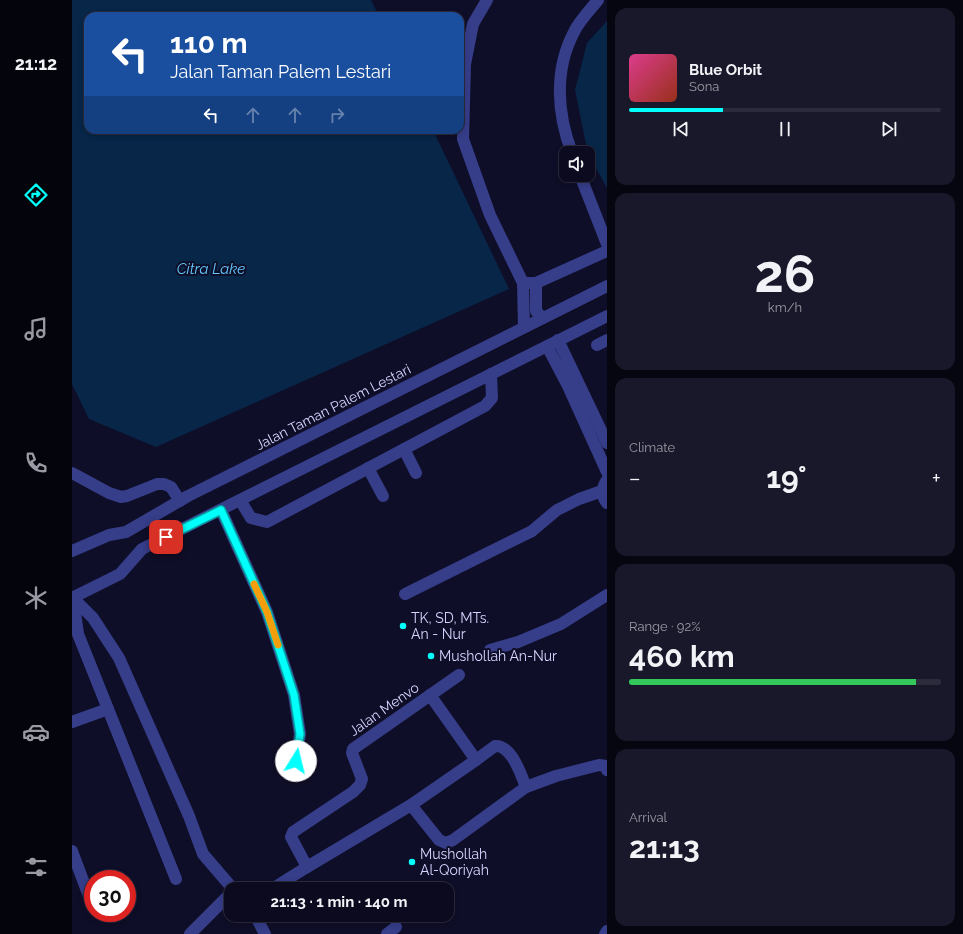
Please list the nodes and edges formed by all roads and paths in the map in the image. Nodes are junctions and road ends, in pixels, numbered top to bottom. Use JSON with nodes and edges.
{"nodes":[{"id":1,"x":487,"y":0,"type":"edge"},
{"id":2,"x":598,"y":0,"type":"edge"},
{"id":3,"x":464,"y":102,"type":"edge"},
{"id":4,"x":463,"y":134,"type":"edge"},
{"id":5,"x":569,"y":146,"type":"edge"},
{"id":6,"x":583,"y":182,"type":"edge"},
{"id":7,"x":607,"y":244,"type":"edge"},
{"id":8,"x":607,"y":251,"type":"edge"},
{"id":9,"x":523,"y":282,"type":"junction"},
{"id":10,"x":536,"y":284,"type":"junction"},
{"id":11,"x":607,"y":286,"type":"edge"},
{"id":12,"x":542,"y":318,"type":"junction"},
{"id":13,"x":606,"y":321,"type":"edge"},
{"id":14,"x":524,"y":328,"type":"junction"},
{"id":15,"x":558,"y":340,"type":"junction"},
{"id":16,"x":547,"y":346,"type":"junction"},
{"id":17,"x":491,"y":374,"type":"junction"},
{"id":18,"x":607,"y":443,"type":"edge"},
{"id":19,"x":404,"y":449,"type":"junction"},
{"id":20,"x":368,"y":468,"type":"junction"},
{"id":21,"x":607,"y":472,"type":"edge"},
{"id":22,"x":72,"y":473,"type":"edge"},
{"id":23,"x":416,"y":473,"type":"dead end"},
{"id":24,"x":607,"y":480,"type":"edge"},
{"id":25,"x":602,"y":491,"type":"junction"},
{"id":26,"x":383,"y":496,"type":"dead end"},
{"id":27,"x":240,"y":500,"type":"junction"},
{"id":28,"x":180,"y":501,"type":"junction"},
{"id":29,"x":607,"y":503,"type":"edge"},
{"id":30,"x":221,"y":510,"type":"junction"},
{"id":31,"x":72,"y":551,"type":"edge"},
{"id":32,"x":405,"y":594,"type":"dead end"},
{"id":33,"x":607,"y":595,"type":"edge"},
{"id":34,"x":72,"y":597,"type":"edge"},
{"id":35,"x":490,"y":650,"type":"dead end"},
{"id":36,"x":459,"y":675,"type":"dead end"},
{"id":37,"x":430,"y":695,"type":"junction"},
{"id":38,"x":108,"y":709,"type":"junction"},
{"id":39,"x":72,"y":722,"type":"edge"},
{"id":40,"x":476,"y":760,"type":"junction"},
{"id":41,"x":296,"y":761,"type":"dead end"},
{"id":42,"x":607,"y":770,"type":"edge"},
{"id":43,"x":526,"y":787,"type":"junction"},
{"id":44,"x":411,"y":805,"type":"junction"},
{"id":45,"x":72,"y":851,"type":"edge"},
{"id":46,"x":307,"y":867,"type":"junction"},
{"id":47,"x":176,"y":879,"type":"dead end"},
{"id":48,"x":227,"y":882,"type":"edge"},
{"id":49,"x":283,"y":882,"type":"edge"},
{"id":50,"x":84,"y":883,"type":"edge"},
{"id":51,"x":224,"y":899,"type":"edge"},
{"id":52,"x":259,"y":922,"type":"edge"},
{"id":53,"x":607,"y":931,"type":"edge"},
{"id":54,"x":190,"y":934,"type":"edge"},
{"id":55,"x":265,"y":934,"type":"edge"},
{"id":56,"x":606,"y":934,"type":"edge"}],
"edges":[{"from":1,"to":3,"type":"street"},
{"from":2,"to":5,"type":"street"},
{"from":4,"to":9,"type":"street"},
{"from":6,"to":7,"type":"street"},
{"from":8,"to":10,"type":"street"},
{"from":9,"to":10,"type":"street"},
{"from":9,"to":14,"type":"street"},
{"from":10,"to":12,"type":"street"},
{"from":11,"to":12,"type":"street","name":"Jalan Taman Palem Lestari"},
{"from":12,"to":14,"type":"street","name":"Jalan Taman Palem Lestari"},
{"from":13,"to":15,"type":"street"},
{"from":14,"to":28,"type":"street","name":"Jalan Taman Palem Lestari"},
{"from":15,"to":16,"type":"street"},
{"from":15,"to":18,"type":"street"},
{"from":16,"to":17,"type":"street"},
{"from":16,"to":21,"type":"street"},
{"from":17,"to":19,"type":"street"},
{"from":17,"to":27,"type":"street"},
{"from":19,"to":20,"type":"street"},
{"from":19,"to":23,"type":"street"},
{"from":20,"to":26,"type":"street"},
{"from":20,"to":27,"type":"street"},
{"from":22,"to":28,"type":"street"},
{"from":24,"to":25,"type":"street"},
{"from":25,"to":29,"type":"street"},
{"from":25,"to":32,"type":"street"},
{"from":27,"to":30,"type":"street"},
{"from":28,"to":31,"type":"street","name":"Jalan Taman Palem Lestari"},
{"from":30,"to":34,"type":"street"},
{"from":30,"to":41,"type":"street"},
{"from":33,"to":35,"type":"street"},
{"from":34,"to":38,"type":"street"},
{"from":34,"to":48,"type":"street"},
{"from":36,"to":37,"type":"street","name":"Jalan Menvo"},
{"from":37,"to":40,"type":"street"},
{"from":37,"to":46,"type":"street","name":"Jalan Menvo"},
{"from":38,"to":39,"type":"street"},
{"from":38,"to":47,"type":"street"},
{"from":40,"to":43,"type":"street"},
{"from":40,"to":44,"type":"street"},
{"from":42,"to":43,"type":"street"},
{"from":43,"to":44,"type":"street"},
{"from":44,"to":46,"type":"street"},
{"from":45,"to":50,"type":"street"},
{"from":46,"to":49,"type":"street"},
{"from":51,"to":54,"type":"street"},
{"from":52,"to":55,"type":"street"},
{"from":53,"to":56,"type":"street"}]}
